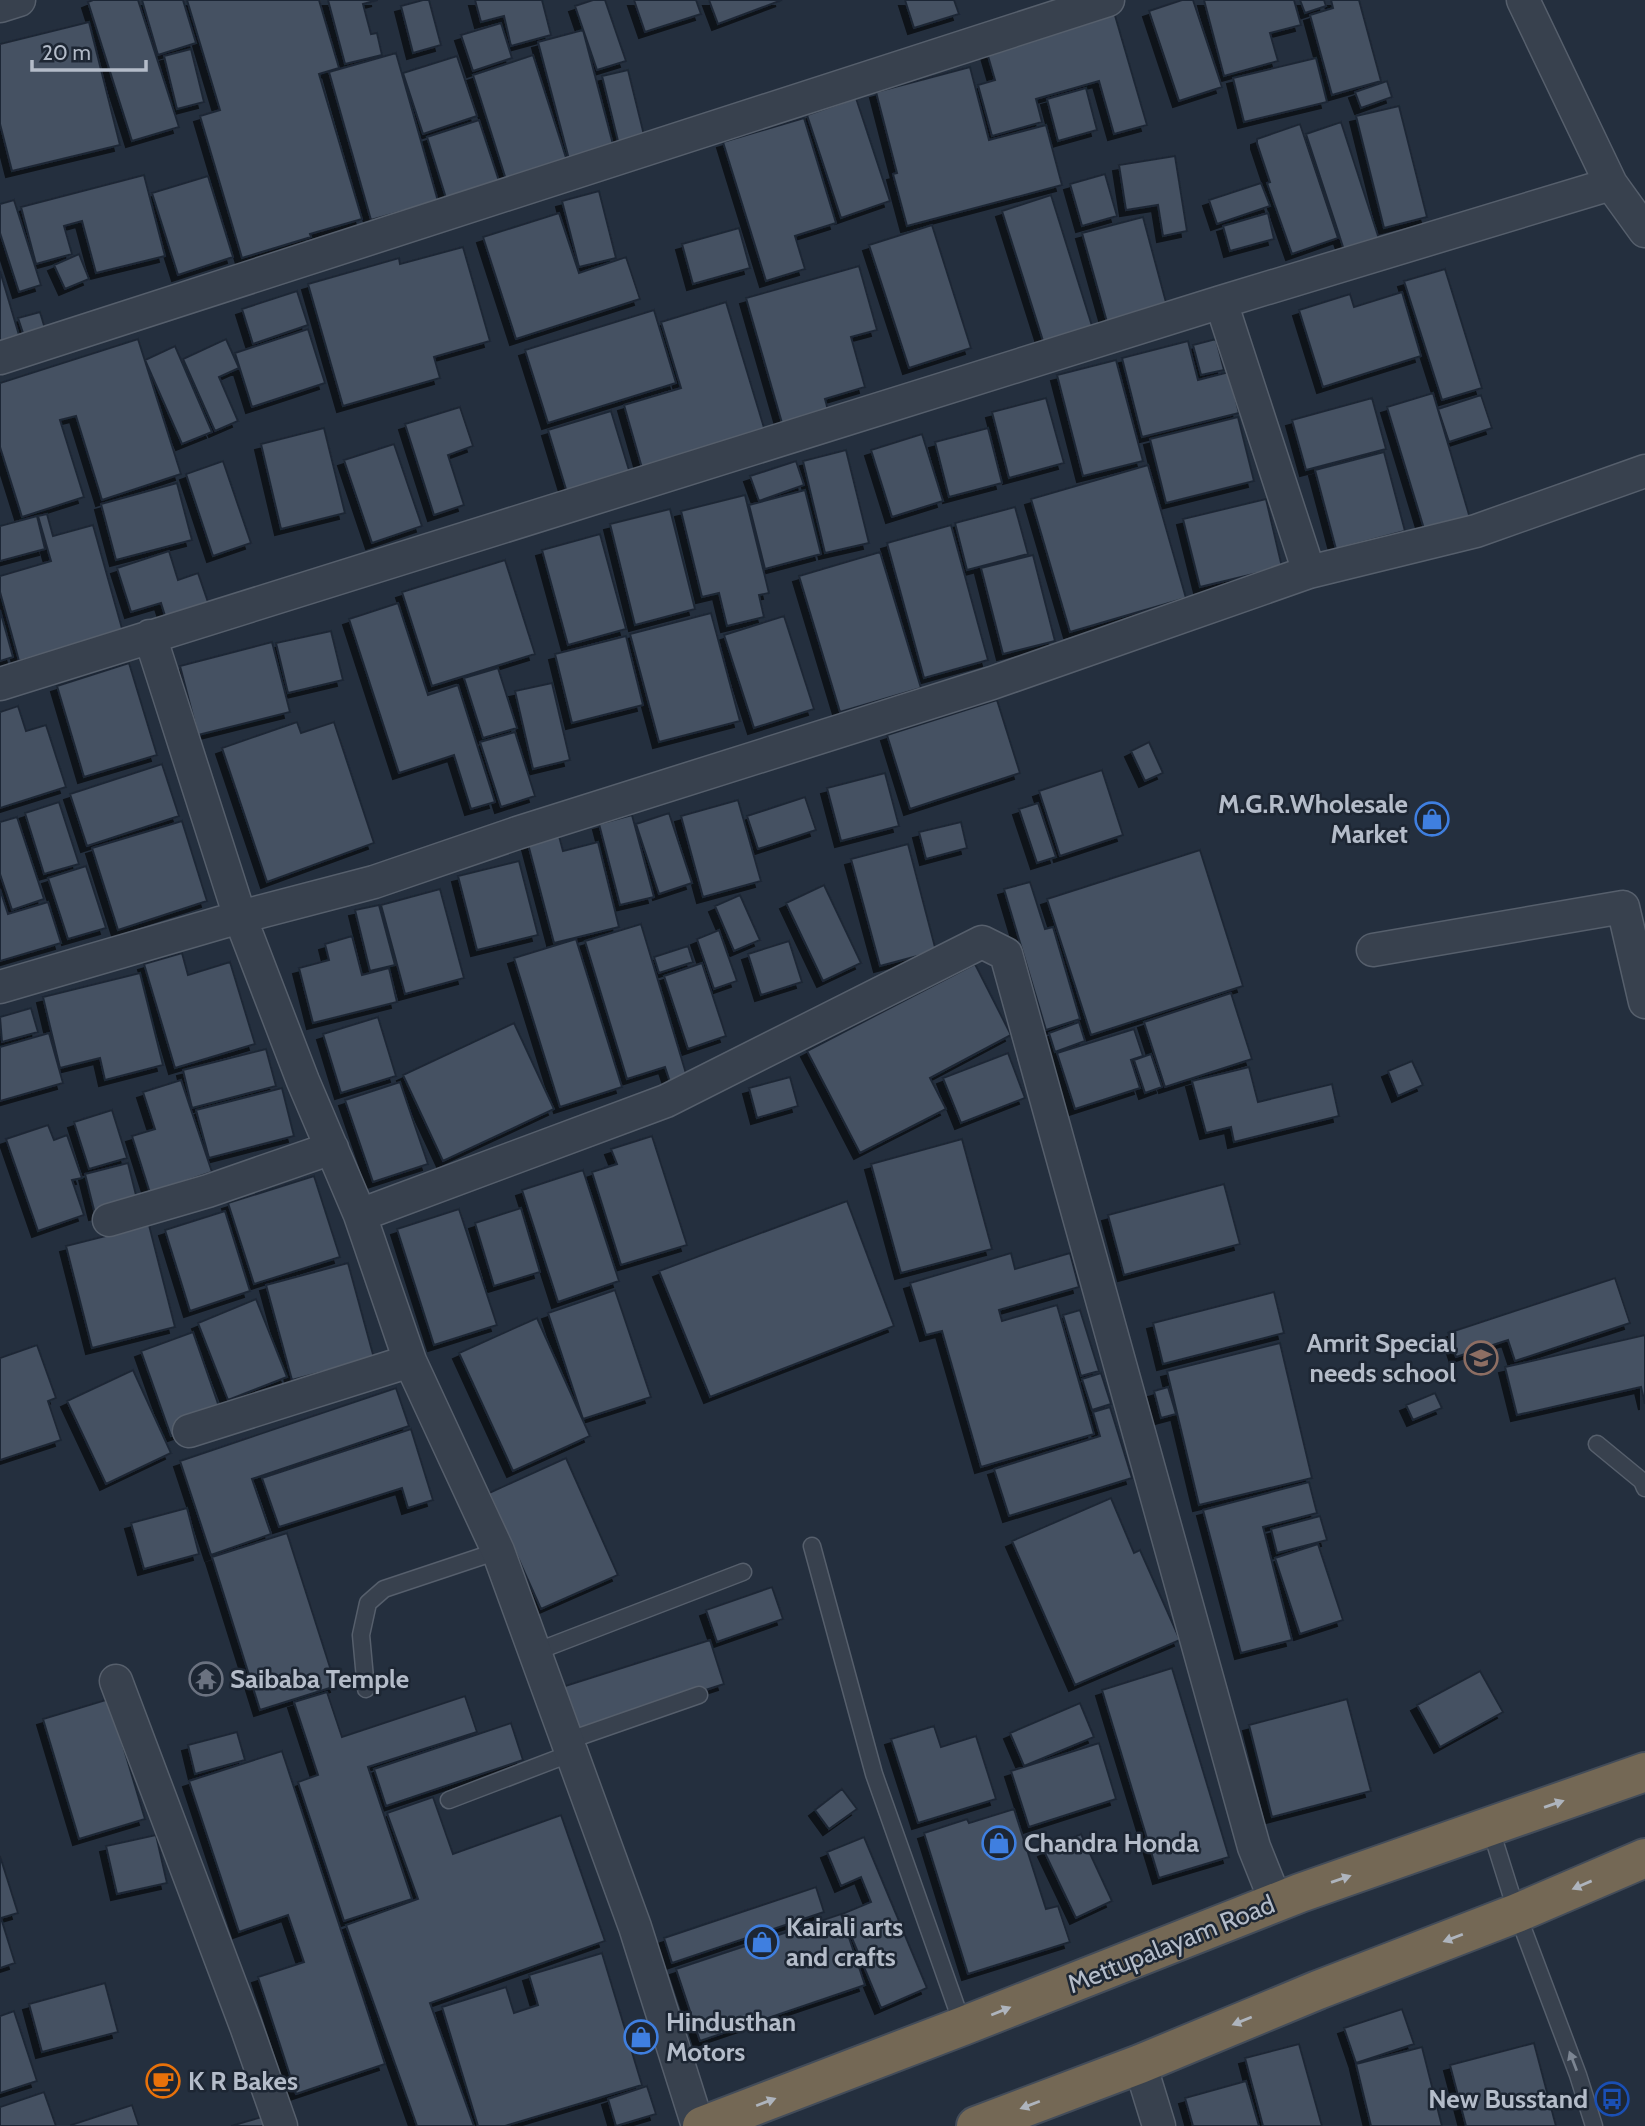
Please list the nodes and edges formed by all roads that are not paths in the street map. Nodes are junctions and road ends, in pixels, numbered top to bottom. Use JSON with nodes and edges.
{"nodes":[{"id":1,"x":19,"y":0,"type":"edge"},
{"id":2,"x":1108,"y":0,"type":"edge"},
{"id":3,"x":1522,"y":0,"type":"edge"},
{"id":4,"x":0,"y":6,"type":"edge"},
{"id":5,"x":1611,"y":184,"type":"junction"},
{"id":6,"x":1645,"y":231,"type":"edge"},
{"id":7,"x":1221,"y":302,"type":"junction"},
{"id":8,"x":0,"y":358,"type":"edge"},
{"id":9,"x":1645,"y":471,"type":"edge"},
{"id":10,"x":1309,"y":572,"type":"junction"},
{"id":11,"x":150,"y":636,"type":"junction"},
{"id":12,"x":0,"y":684,"type":"edge"},
{"id":13,"x":1634,"y":904,"type":"edge"},
{"id":14,"x":240,"y":918,"type":"junction"},
{"id":15,"x":1373,"y":950,"type":"dead end"},
{"id":16,"x":0,"y":987,"type":"edge"},
{"id":17,"x":1645,"y":1002,"type":"edge"},
{"id":18,"x":332,"y":1147,"type":"junction"},
{"id":19,"x":360,"y":1214,"type":"junction"},
{"id":20,"x":109,"y":1220,"type":"dead end"},
{"id":21,"x":410,"y":1361,"type":"junction"},
{"id":22,"x":189,"y":1431,"type":"dead end"},
{"id":23,"x":1597,"y":1444,"type":"dead end"},
{"id":24,"x":1645,"y":1488,"type":"edge"},
{"id":25,"x":812,"y":1546,"type":"dead end"},
{"id":26,"x":498,"y":1550,"type":"junction"},
{"id":27,"x":743,"y":1572,"type":"dead end"},
{"id":28,"x":535,"y":1652,"type":"junction"},
{"id":29,"x":116,"y":1681,"type":"dead end"},
{"id":30,"x":366,"y":1689,"type":"dead end"},
{"id":31,"x":699,"y":1695,"type":"dead end"},
{"id":32,"x":570,"y":1747,"type":"junction"},
{"id":33,"x":1645,"y":1772,"type":"edge"},
{"id":34,"x":449,"y":1800,"type":"dead end"},
{"id":35,"x":1490,"y":1827,"type":"junction"},
{"id":36,"x":1645,"y":1858,"type":"edge"},
{"id":37,"x":1276,"y":1902,"type":"junction"},
{"id":38,"x":1517,"y":1913,"type":"junction"},
{"id":39,"x":963,"y":2026,"type":"junction"},
{"id":40,"x":1140,"y":2064,"type":"junction"},
{"id":41,"x":281,"y":2126,"type":"edge"},
{"id":42,"x":700,"y":2126,"type":"edge"},
{"id":43,"x":976,"y":2126,"type":"edge"},
{"id":44,"x":1159,"y":2126,"type":"edge"},
{"id":45,"x":1594,"y":2126,"type":"edge"}],
"edges":[{"from":1,"to":4,"type":"street"},
{"from":2,"to":8,"type":"street"},
{"from":3,"to":5,"type":"street"},
{"from":5,"to":6,"type":"street"},
{"from":5,"to":7,"type":"street"},
{"from":7,"to":10,"type":"street"},
{"from":7,"to":11,"type":"street"},
{"from":9,"to":10,"type":"street"},
{"from":10,"to":14,"type":"street"},
{"from":11,"to":12,"type":"street"},
{"from":11,"to":14,"type":"street"},
{"from":13,"to":15,"type":"street"},
{"from":13,"to":17,"type":"street"},
{"from":14,"to":16,"type":"street"},
{"from":14,"to":18,"type":"street"},
{"from":18,"to":19,"type":"street"},
{"from":18,"to":20,"type":"street"},
{"from":19,"to":21,"type":"street"},
{"from":19,"to":37,"type":"street"},
{"from":21,"to":22,"type":"street"},
{"from":21,"to":26,"type":"street"},
{"from":23,"to":24,"type":"lane"},
{"from":25,"to":39,"type":"lane"},
{"from":26,"to":28,"type":"street"},
{"from":26,"to":30,"type":"lane"},
{"from":27,"to":28,"type":"lane"},
{"from":28,"to":32,"type":"street"},
{"from":29,"to":41,"type":"street"},
{"from":31,"to":32,"type":"lane"},
{"from":32,"to":34,"type":"lane"},
{"from":32,"to":42,"type":"street"},
{"from":35,"to":33,"type":"highway","name":"Mettupalayam Road","one_way":true},
{"from":37,"to":35,"type":"highway","name":"Mettupalayam Road","one_way":true},
{"from":35,"to":38,"type":"lane"},
{"from":36,"to":38,"type":"highway","one_way":true},
{"from":39,"to":37,"type":"highway","name":"Mettupalayam Road","one_way":true},
{"from":38,"to":40,"type":"highway","one_way":true},
{"from":45,"to":38,"type":"lane","one_way":true},
{"from":42,"to":39,"type":"highway","name":"Mettupalayam Road","one_way":true},
{"from":40,"to":43,"type":"highway","one_way":true},
{"from":40,"to":44,"type":"street"}]}
